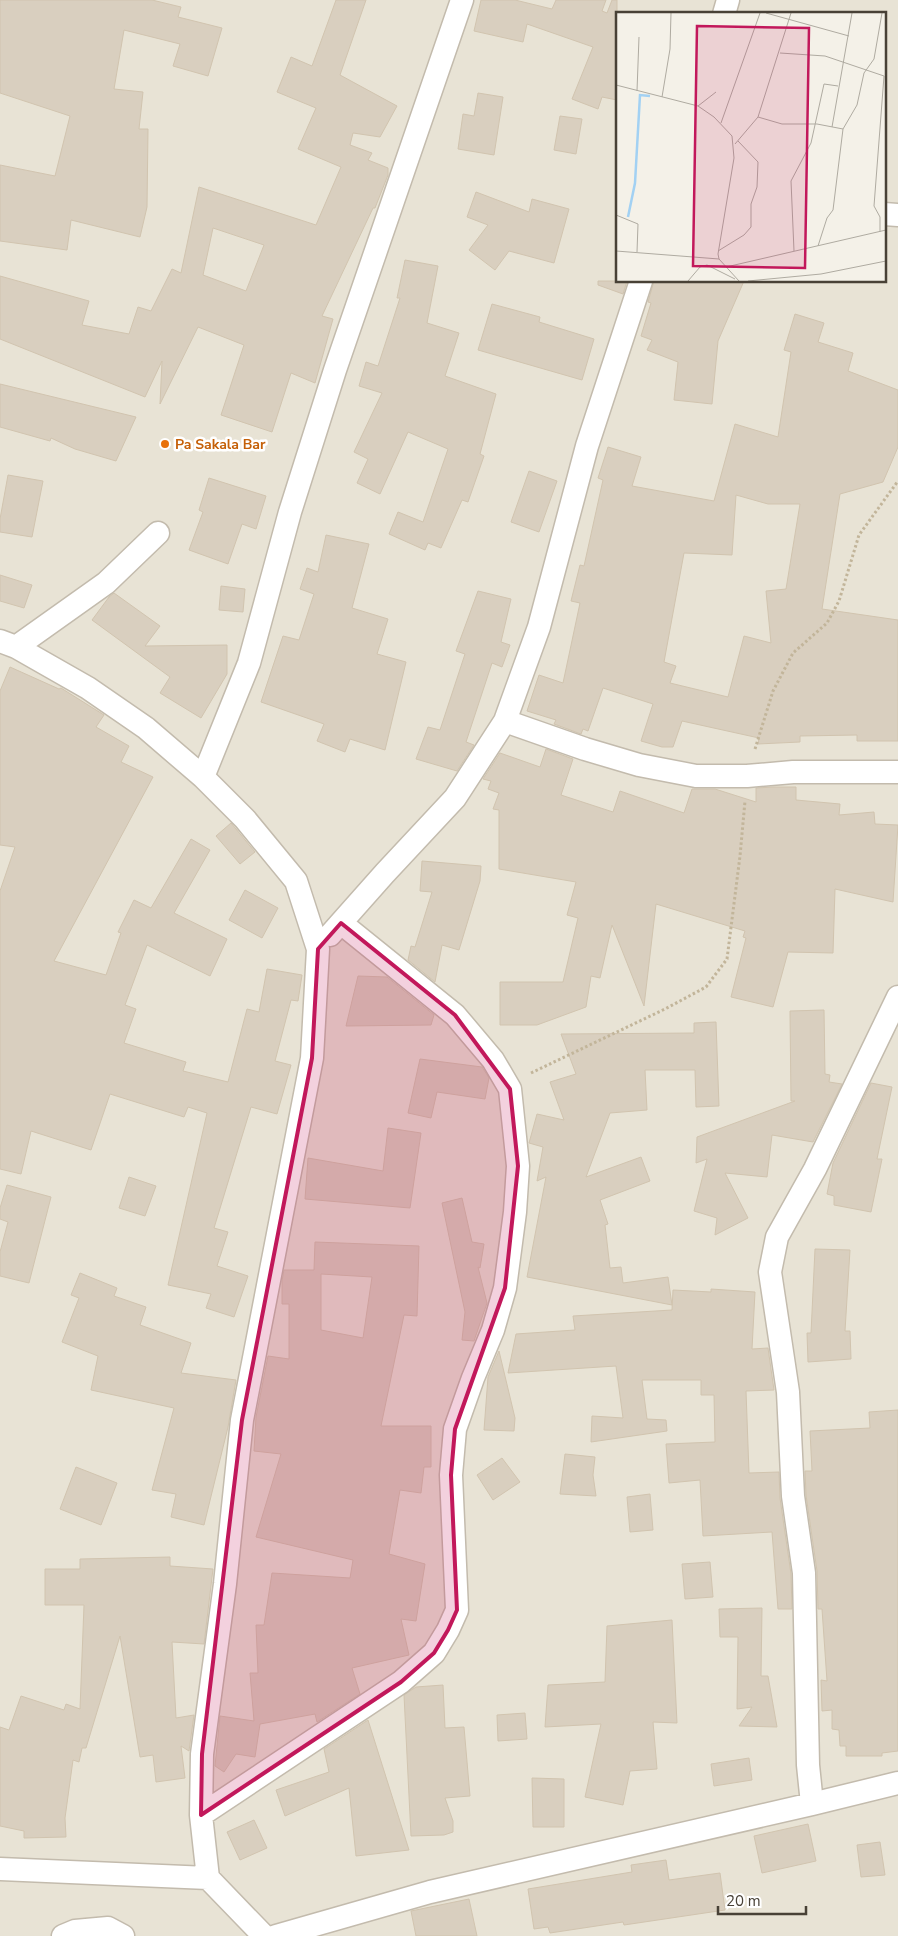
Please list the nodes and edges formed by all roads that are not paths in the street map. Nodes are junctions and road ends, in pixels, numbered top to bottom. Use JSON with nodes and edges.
{"nodes":[{"id":1,"x":462,"y":0,"type":"edge"},
{"id":2,"x":642,"y":282,"type":"edge"},
{"id":3,"x":158,"y":533,"type":"dead end"},
{"id":4,"x":8,"y":644,"type":"edge"},
{"id":5,"x":505,"y":721,"type":"junction"},
{"id":6,"x":898,"y":772,"type":"edge"},
{"id":7,"x":204,"y":777,"type":"junction"},
{"id":8,"x":341,"y":923,"type":"junction"},
{"id":9,"x":318,"y":949,"type":"junction"},
{"id":10,"x":898,"y":997,"type":"edge"},
{"id":11,"x":898,"y":1783,"type":"edge"},
{"id":12,"x":812,"y":1804,"type":"junction"},
{"id":13,"x":200,"y":1815,"type":"junction"},
{"id":14,"x":0,"y":1869,"type":"edge"},
{"id":15,"x":208,"y":1878,"type":"junction"},
{"id":16,"x":63,"y":1936,"type":"edge"},
{"id":17,"x":123,"y":1936,"type":"edge"},
{"id":18,"x":264,"y":1936,"type":"edge"},
{"id":19,"x":276,"y":1936,"type":"edge"}],
"edges":[{"from":1,"to":7,"type":"street"},
{"from":2,"to":5,"type":"street"},
{"from":3,"to":4,"type":"street"},
{"from":4,"to":7,"type":"street"},
{"from":5,"to":6,"type":"street"},
{"from":5,"to":8,"type":"street"},
{"from":7,"to":9,"type":"street"},
{"from":8,"to":9,"type":"street"},
{"from":8,"to":13,"type":"street"},
{"from":9,"to":13,"type":"street"},
{"from":10,"to":12,"type":"street"},
{"from":11,"to":12,"type":"street"},
{"from":12,"to":19,"type":"street"},
{"from":13,"to":15,"type":"street"},
{"from":14,"to":15,"type":"street"},
{"from":15,"to":18,"type":"street"},
{"from":16,"to":17,"type":"street"}]}
